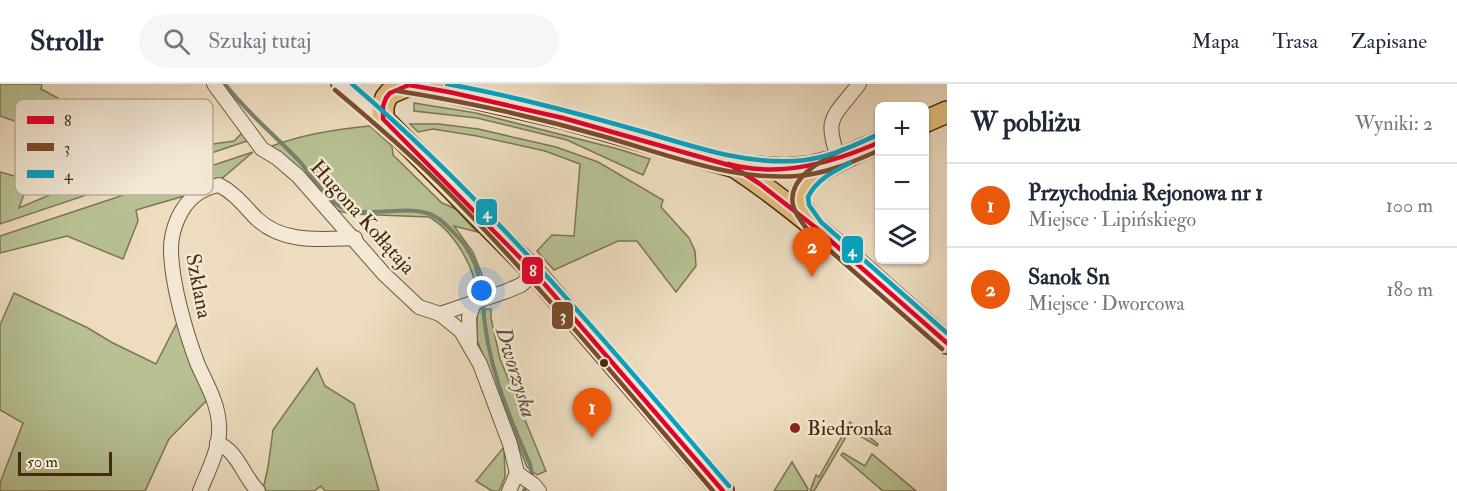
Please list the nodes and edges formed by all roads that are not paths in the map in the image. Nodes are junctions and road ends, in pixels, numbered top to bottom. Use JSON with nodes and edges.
{"nodes":[{"id":1,"x":214,"y":84,"type":"edge"},
{"id":2,"x":340,"y":84,"type":"edge"},
{"id":3,"x":859,"y":84,"type":"edge"},
{"id":4,"x":404,"y":85,"type":"edge"},
{"id":5,"x":947,"y":112,"type":"edge"},
{"id":6,"x":383,"y":119,"type":"junction"},
{"id":7,"x":929,"y":120,"type":"edge"},
{"id":8,"x":875,"y":144,"type":"edge"},
{"id":9,"x":839,"y":160,"type":"junction"},
{"id":10,"x":732,"y":165,"type":"junction"},
{"id":11,"x":213,"y":187,"type":"edge"},
{"id":12,"x":195,"y":195,"type":"edge"},
{"id":13,"x":815,"y":227,"type":"junction"},
{"id":14,"x":354,"y":238,"type":"junction"},
{"id":15,"x":536,"y":273,"type":"junction"},
{"id":16,"x":475,"y":300,"type":"junction"},
{"id":17,"x":440,"y":314,"type":"junction"},
{"id":18,"x":947,"y":343,"type":"edge"},
{"id":19,"x":470,"y":344,"type":"junction"},
{"id":20,"x":217,"y":443,"type":"junction"},
{"id":21,"x":518,"y":473,"type":"junction"},
{"id":22,"x":537,"y":488,"type":"edge"},
{"id":23,"x":200,"y":491,"type":"edge"},
{"id":24,"x":258,"y":491,"type":"edge"},
{"id":25,"x":509,"y":491,"type":"edge"},
{"id":26,"x":723,"y":491,"type":"edge"}],
"edges":[{"from":1,"to":14,"type":"street","name":"Hugona Kołłątaja"},
{"from":2,"to":6,"type":"street"},
{"from":3,"to":9,"type":"street"},
{"from":4,"to":6,"type":"main road"},
{"from":4,"to":10,"type":"main road"},
{"from":5,"to":7,"type":"main road"},
{"from":6,"to":15,"type":"main road"},
{"from":8,"to":9,"type":"main road"},
{"from":9,"to":10,"type":"main road"},
{"from":9,"to":13,"type":"main road"},
{"from":10,"to":13,"type":"main road"},
{"from":11,"to":14,"type":"street","name":"Szklana"},
{"from":12,"to":20,"type":"street","name":"Szklana"},
{"from":13,"to":18,"type":"main road"},
{"from":14,"to":17,"type":"street","name":"Hugona Kołłątaja"},
{"from":15,"to":16,"type":"street"},
{"from":15,"to":26,"type":"main road"},
{"from":16,"to":17,"type":"street"},
{"from":16,"to":19,"type":"street","name":"Hugona Kołłątaja"},
{"from":17,"to":19,"type":"street","name":"Hugona Kołłątaja"},
{"from":19,"to":21,"type":"street","name":"Hugona Kołłątaja"},
{"from":20,"to":23,"type":"street","name":"Szklana"},
{"from":20,"to":24,"type":"street"},
{"from":21,"to":22,"type":"street"},
{"from":21,"to":25,"type":"street"}]}
